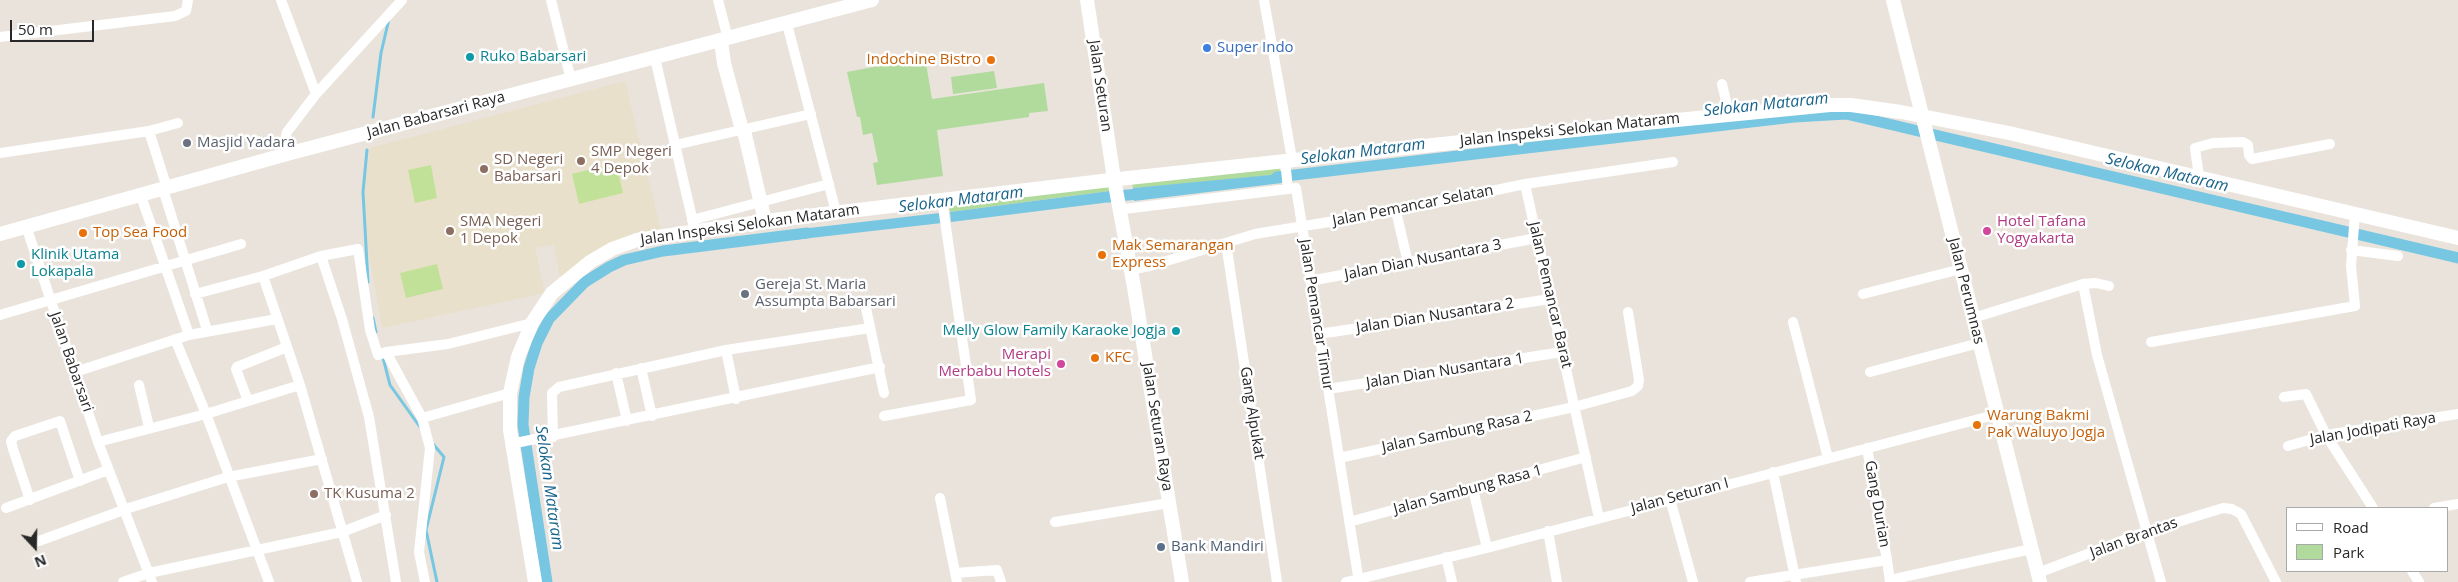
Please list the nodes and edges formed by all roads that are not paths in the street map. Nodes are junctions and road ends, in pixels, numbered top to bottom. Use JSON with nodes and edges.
{"nodes":[{"id":1,"x":188,"y":0,"type":"edge"},
{"id":2,"x":280,"y":0,"type":"edge"},
{"id":3,"x":402,"y":0,"type":"edge"},
{"id":4,"x":551,"y":0,"type":"edge"},
{"id":5,"x":718,"y":0,"type":"edge"},
{"id":6,"x":872,"y":0,"type":"edge"},
{"id":7,"x":1087,"y":0,"type":"edge"},
{"id":8,"x":1264,"y":0,"type":"edge"},
{"id":9,"x":1893,"y":0,"type":"edge"},
{"id":10,"x":787,"y":24,"type":"junction"},
{"id":11,"x":0,"y":37,"type":"edge"},
{"id":12,"x":724,"y":40,"type":"junction"},
{"id":13,"x":655,"y":58,"type":"junction"},
{"id":14,"x":570,"y":80,"type":"junction"},
{"id":15,"x":1722,"y":84,"type":"dead end"},
{"id":16,"x":316,"y":94,"type":"junction"},
{"id":17,"x":811,"y":114,"type":"junction"},
{"id":18,"x":1729,"y":114,"type":"junction"},
{"id":19,"x":1924,"y":122,"type":"junction"},
{"id":20,"x":178,"y":123,"type":"dead end"},
{"id":21,"x":149,"y":131,"type":"junction"},
{"id":22,"x":744,"y":131,"type":"junction"},
{"id":23,"x":2330,"y":144,"type":"dead end"},
{"id":24,"x":675,"y":145,"type":"junction"},
{"id":25,"x":0,"y":153,"type":"edge"},
{"id":26,"x":287,"y":154,"type":"junction"},
{"id":27,"x":1673,"y":162,"type":"dead end"},
{"id":28,"x":1288,"y":163,"type":"junction"},
{"id":29,"x":2199,"y":177,"type":"junction"},
{"id":30,"x":1116,"y":181,"type":"junction"},
{"id":31,"x":829,"y":184,"type":"junction"},
{"id":32,"x":1525,"y":184,"type":"junction"},
{"id":33,"x":1287,"y":187,"type":"junction"},
{"id":34,"x":165,"y":189,"type":"junction"},
{"id":35,"x":142,"y":196,"type":"junction"},
{"id":36,"x":761,"y":202,"type":"junction"},
{"id":37,"x":943,"y":205,"type":"junction"},
{"id":38,"x":1122,"y":206,"type":"junction"},
{"id":39,"x":1396,"y":211,"type":"junction"},
{"id":40,"x":836,"y":212,"type":"junction"},
{"id":41,"x":2354,"y":220,"type":"junction"},
{"id":42,"x":765,"y":221,"type":"junction"},
{"id":43,"x":694,"y":225,"type":"junction"},
{"id":44,"x":26,"y":226,"type":"junction"},
{"id":45,"x":1301,"y":226,"type":"junction"},
{"id":46,"x":0,"y":234,"type":"edge"},
{"id":47,"x":1537,"y":238,"type":"junction"},
{"id":48,"x":2458,"y":238,"type":"edge"},
{"id":49,"x":1226,"y":243,"type":"junction"},
{"id":50,"x":240,"y":244,"type":"dead end"},
{"id":51,"x":2351,"y":247,"type":"junction"},
{"id":52,"x":321,"y":256,"type":"junction"},
{"id":53,"x":2398,"y":256,"type":"dead end"},
{"id":54,"x":185,"y":260,"type":"junction"},
{"id":55,"x":1408,"y":263,"type":"junction"},
{"id":56,"x":165,"y":267,"type":"junction"},
{"id":57,"x":1961,"y":269,"type":"junction"},
{"id":58,"x":1132,"y":270,"type":"junction"},
{"id":59,"x":263,"y":276,"type":"junction"},
{"id":60,"x":1310,"y":281,"type":"junction"},
{"id":61,"x":2083,"y":284,"type":"junction"},
{"id":62,"x":2109,"y":286,"type":"dead end"},
{"id":63,"x":195,"y":294,"type":"junction"},
{"id":64,"x":1863,"y":294,"type":"dead end"},
{"id":65,"x":50,"y":299,"type":"junction"},
{"id":66,"x":1550,"y":299,"type":"junction"},
{"id":67,"x":866,"y":308,"type":"dead end"},
{"id":68,"x":1628,"y":312,"type":"dead end"},
{"id":69,"x":0,"y":315,"type":"edge"},
{"id":70,"x":278,"y":318,"type":"junction"},
{"id":71,"x":1973,"y":318,"type":"junction"},
{"id":72,"x":1794,"y":322,"type":"dead end"},
{"id":73,"x":532,"y":323,"type":"junction"},
{"id":74,"x":870,"y":328,"type":"junction"},
{"id":75,"x":207,"y":330,"type":"junction"},
{"id":76,"x":1319,"y":334,"type":"junction"},
{"id":77,"x":189,"y":335,"type":"junction"},
{"id":78,"x":175,"y":339,"type":"junction"},
{"id":79,"x":1979,"y":342,"type":"junction"},
{"id":80,"x":2151,"y":342,"type":"dead end"},
{"id":81,"x":287,"y":347,"type":"junction"},
{"id":82,"x":726,"y":350,"type":"junction"},
{"id":83,"x":386,"y":352,"type":"junction"},
{"id":84,"x":1562,"y":352,"type":"junction"},
{"id":85,"x":880,"y":367,"type":"junction"},
{"id":86,"x":640,"y":368,"type":"junction"},
{"id":87,"x":75,"y":372,"type":"junction"},
{"id":88,"x":1870,"y":372,"type":"dead end"},
{"id":89,"x":616,"y":373,"type":"junction"},
{"id":90,"x":138,"y":385,"type":"dead end"},
{"id":91,"x":300,"y":385,"type":"junction"},
{"id":92,"x":1328,"y":389,"type":"junction"},
{"id":93,"x":510,"y":393,"type":"junction"},
{"id":94,"x":884,"y":393,"type":"dead end"},
{"id":95,"x":2284,"y":397,"type":"dead end"},
{"id":96,"x":736,"y":399,"type":"junction"},
{"id":97,"x":248,"y":401,"type":"junction"},
{"id":98,"x":1574,"y":407,"type":"junction"},
{"id":99,"x":206,"y":414,"type":"junction"},
{"id":100,"x":1998,"y":414,"type":"junction"},
{"id":101,"x":2458,"y":414,"type":"edge"},
{"id":102,"x":652,"y":416,"type":"junction"},
{"id":103,"x":884,"y":416,"type":"dead end"},
{"id":104,"x":422,"y":418,"type":"junction"},
{"id":105,"x":627,"y":421,"type":"junction"},
{"id":106,"x":149,"y":427,"type":"junction"},
{"id":107,"x":2326,"y":435,"type":"junction"},
{"id":108,"x":548,"y":437,"type":"junction"},
{"id":109,"x":98,"y":442,"type":"junction"},
{"id":110,"x":514,"y":443,"type":"junction"},
{"id":111,"x":2288,"y":446,"type":"dead end"},
{"id":112,"x":1867,"y":448,"type":"junction"},
{"id":113,"x":1586,"y":457,"type":"junction"},
{"id":114,"x":1339,"y":458,"type":"junction"},
{"id":115,"x":1828,"y":458,"type":"junction"},
{"id":116,"x":322,"y":459,"type":"junction"},
{"id":117,"x":108,"y":470,"type":"junction"},
{"id":118,"x":1774,"y":472,"type":"junction"},
{"id":119,"x":228,"y":477,"type":"junction"},
{"id":120,"x":80,"y":481,"type":"junction"},
{"id":121,"x":1473,"y":489,"type":"junction"},
{"id":122,"x":940,"y":498,"type":"dead end"},
{"id":123,"x":1670,"y":499,"type":"junction"},
{"id":124,"x":30,"y":500,"type":"junction"},
{"id":125,"x":1169,"y":502,"type":"junction"},
{"id":126,"x":2458,"y":504,"type":"edge"},
{"id":127,"x":2371,"y":507,"type":"edge"},
{"id":128,"x":2440,"y":507,"type":"edge"},
{"id":129,"x":6,"y":508,"type":"dead end"},
{"id":130,"x":123,"y":510,"type":"junction"},
{"id":131,"x":386,"y":514,"type":"junction"},
{"id":132,"x":1599,"y":518,"type":"junction"},
{"id":133,"x":1055,"y":522,"type":"dead end"},
{"id":134,"x":1350,"y":522,"type":"junction"},
{"id":135,"x":1548,"y":531,"type":"junction"},
{"id":136,"x":342,"y":532,"type":"junction"},
{"id":137,"x":2145,"y":532,"type":"junction"},
{"id":138,"x":39,"y":541,"type":"dead end"},
{"id":139,"x":1487,"y":548,"type":"junction"},
{"id":140,"x":2031,"y":549,"type":"junction"},
{"id":141,"x":256,"y":551,"type":"junction"},
{"id":142,"x":1446,"y":557,"type":"junction"},
{"id":143,"x":1887,"y":560,"type":"junction"},
{"id":144,"x":2039,"y":577,"type":"edge"},
{"id":145,"x":151,"y":578,"type":"edge"},
{"id":146,"x":956,"y":578,"type":"edge"},
{"id":147,"x":1795,"y":578,"type":"edge"},
{"id":148,"x":1360,"y":580,"type":"edge"},
{"id":149,"x":1890,"y":581,"type":"edge"},
{"id":150,"x":122,"y":582,"type":"edge"},
{"id":151,"x":269,"y":582,"type":"edge"},
{"id":152,"x":356,"y":582,"type":"edge"},
{"id":153,"x":396,"y":582,"type":"edge"},
{"id":154,"x":425,"y":582,"type":"edge"},
{"id":155,"x":535,"y":582,"type":"edge"},
{"id":156,"x":1001,"y":582,"type":"edge"},
{"id":157,"x":1182,"y":582,"type":"edge"},
{"id":158,"x":1277,"y":582,"type":"edge"},
{"id":159,"x":1346,"y":582,"type":"edge"},
{"id":160,"x":1452,"y":582,"type":"edge"},
{"id":161,"x":1557,"y":582,"type":"edge"},
{"id":162,"x":1693,"y":582,"type":"edge"},
{"id":163,"x":1750,"y":582,"type":"edge"},
{"id":164,"x":2161,"y":582,"type":"edge"},
{"id":165,"x":2276,"y":582,"type":"edge"}],
"edges":[{"from":1,"to":11,"type":"street"},
{"from":2,"to":16,"type":"street"},
{"from":3,"to":16,"type":"street"},
{"from":4,"to":14,"type":"street"},
{"from":5,"to":12,"type":"street"},
{"from":6,"to":10,"type":"main road","name":"Jalan Babarsari Raya"},
{"from":7,"to":30,"type":"main road","name":"Jalan Seturan"},
{"from":8,"to":28,"type":"street"},
{"from":9,"to":19,"type":"main road","name":"Jalan Perumnas"},
{"from":10,"to":12,"type":"main road","name":"Jalan Babarsari Raya"},
{"from":10,"to":17,"type":"street"},
{"from":12,"to":13,"type":"main road","name":"Jalan Babarsari Raya"},
{"from":12,"to":22,"type":"main road"},
{"from":13,"to":14,"type":"main road","name":"Jalan Babarsari Raya"},
{"from":13,"to":24,"type":"street"},
{"from":14,"to":26,"type":"main road","name":"Jalan Babarsari Raya"},
{"from":15,"to":18,"type":"street"},
{"from":16,"to":26,"type":"street"},
{"from":17,"to":22,"type":"street"},
{"from":17,"to":31,"type":"street"},
{"from":18,"to":19,"type":"main road","name":"Jalan Inspeksi Selokan Mataram"},
{"from":18,"to":28,"type":"main road","name":"Jalan Inspeksi Selokan Mataram"},
{"from":19,"to":29,"type":"main road","name":"Jalan Inspeksi Selokan Mataram"},
{"from":19,"to":57,"type":"main road","name":"Jalan Perumnas"},
{"from":20,"to":21,"type":"street"},
{"from":21,"to":25,"type":"street"},
{"from":21,"to":34,"type":"street"},
{"from":22,"to":24,"type":"street"},
{"from":22,"to":36,"type":"main road"},
{"from":23,"to":29,"type":"street"},
{"from":24,"to":43,"type":"street"},
{"from":26,"to":34,"type":"main road","name":"Jalan Babarsari Raya"},
{"from":27,"to":32,"type":"street","name":"Jalan Pemancar Selatan"},
{"from":28,"to":30,"type":"main road","name":"Jalan Inspeksi Selokan Mataram"},
{"from":28,"to":33,"type":"street"},
{"from":29,"to":41,"type":"main road","name":"Jalan Inspeksi Selokan Mataram"},
{"from":30,"to":37,"type":"main road","name":"Jalan Inspeksi Selokan Mataram"},
{"from":30,"to":38,"type":"main road","name":"Jalan Seturan Raya"},
{"from":31,"to":36,"type":"street"},
{"from":31,"to":40,"type":"street"},
{"from":32,"to":39,"type":"street","name":"Jalan Pemancar Selatan"},
{"from":32,"to":47,"type":"street","name":"Jalan Pemancar Barat"},
{"from":33,"to":38,"type":"street"},
{"from":33,"to":45,"type":"street"},
{"from":34,"to":35,"type":"main road","name":"Jalan Babarsari Raya"},
{"from":34,"to":54,"type":"street"},
{"from":35,"to":44,"type":"main road","name":"Jalan Babarsari Raya"},
{"from":35,"to":56,"type":"street"},
{"from":36,"to":42,"type":"main road"},
{"from":36,"to":43,"type":"street"},
{"from":37,"to":40,"type":"main road","name":"Jalan Inspeksi Selokan Mataram"},
{"from":37,"to":103,"type":"street"},
{"from":38,"to":58,"type":"main road","name":"Jalan Seturan Raya"},
{"from":39,"to":45,"type":"street","name":"Jalan Pemancar Selatan"},
{"from":39,"to":55,"type":"street"},
{"from":40,"to":42,"type":"main road","name":"Jalan Inspeksi Selokan Mataram"},
{"from":41,"to":48,"type":"main road","name":"Jalan Inspeksi Selokan Mataram"},
{"from":41,"to":51,"type":"street"},
{"from":42,"to":43,"type":"main road","name":"Jalan Inspeksi Selokan Mataram"},
{"from":43,"to":73,"type":"main road","name":"Jalan Inspeksi Selokan Mataram"},
{"from":44,"to":46,"type":"main road","name":"Jalan Babarsari Raya"},
{"from":44,"to":65,"type":"street"},
{"from":45,"to":49,"type":"street","name":"Jalan Pemancar Timur"},
{"from":45,"to":60,"type":"street","name":"Jalan Pemancar Timur"},
{"from":47,"to":55,"type":"street","name":"Jalan Dian Nusantara 3"},
{"from":47,"to":66,"type":"street","name":"Jalan Pemancar Barat"},
{"from":49,"to":58,"type":"street","name":"Jalan Pemancar Timur"},
{"from":49,"to":158,"type":"street","name":"Gang Alpukat"},
{"from":50,"to":54,"type":"street","name":"Jalan Babarsari"},
{"from":51,"to":53,"type":"street"},
{"from":51,"to":80,"type":"street"},
{"from":52,"to":59,"type":"street"},
{"from":52,"to":83,"type":"street"},
{"from":52,"to":131,"type":"street"},
{"from":54,"to":56,"type":"street","name":"Jalan Babarsari"},
{"from":54,"to":63,"type":"street"},
{"from":55,"to":60,"type":"street","name":"Jalan Dian Nusantara 3"},
{"from":56,"to":65,"type":"street","name":"Jalan Babarsari"},
{"from":56,"to":77,"type":"street"},
{"from":57,"to":64,"type":"street"},
{"from":57,"to":71,"type":"main road","name":"Jalan Perumnas"},
{"from":58,"to":125,"type":"main road","name":"Jalan Seturan Raya"},
{"from":59,"to":63,"type":"street"},
{"from":59,"to":70,"type":"street"},
{"from":60,"to":76,"type":"street","name":"Jalan Pemancar Timur"},
{"from":61,"to":62,"type":"street"},
{"from":61,"to":71,"type":"street"},
{"from":61,"to":137,"type":"street"},
{"from":63,"to":75,"type":"street"},
{"from":65,"to":69,"type":"street"},
{"from":65,"to":87,"type":"street","name":"Jalan Babarsari"},
{"from":66,"to":76,"type":"street","name":"Jalan Dian Nusantara 2"},
{"from":66,"to":84,"type":"street","name":"Jalan Pemancar Barat"},
{"from":67,"to":74,"type":"street"},
{"from":68,"to":98,"type":"street"},
{"from":70,"to":75,"type":"street"},
{"from":70,"to":81,"type":"street"},
{"from":71,"to":79,"type":"main road","name":"Jalan Perumnas"},
{"from":72,"to":115,"type":"street"},
{"from":73,"to":83,"type":"street"},
{"from":73,"to":93,"type":"main road","name":"Jalan Inspeksi Selokan Mataram"},
{"from":74,"to":82,"type":"street"},
{"from":74,"to":85,"type":"street"},
{"from":75,"to":77,"type":"street"},
{"from":76,"to":92,"type":"street","name":"Jalan Pemancar Timur"},
{"from":77,"to":78,"type":"street"},
{"from":78,"to":87,"type":"street"},
{"from":78,"to":99,"type":"street"},
{"from":79,"to":88,"type":"street"},
{"from":79,"to":100,"type":"main road","name":"Jalan Perumnas"},
{"from":81,"to":91,"type":"street"},
{"from":81,"to":97,"type":"street"},
{"from":82,"to":86,"type":"street"},
{"from":82,"to":96,"type":"street"},
{"from":83,"to":104,"type":"street"},
{"from":84,"to":92,"type":"street","name":"Jalan Dian Nusantara 1"},
{"from":84,"to":98,"type":"street","name":"Jalan Pemancar Barat"},
{"from":85,"to":94,"type":"street"},
{"from":85,"to":96,"type":"street"},
{"from":86,"to":89,"type":"street"},
{"from":86,"to":102,"type":"street"},
{"from":87,"to":109,"type":"street","name":"Jalan Babarsari"},
{"from":89,"to":105,"type":"street"},
{"from":89,"to":108,"type":"street"},
{"from":90,"to":106,"type":"street"},
{"from":91,"to":97,"type":"street"},
{"from":91,"to":116,"type":"street"},
{"from":92,"to":114,"type":"street","name":"Jalan Pemancar Timur"},
{"from":93,"to":104,"type":"street"},
{"from":93,"to":110,"type":"main road","name":"Jalan Inspeksi Selokan Mataram"},
{"from":95,"to":107,"type":"street"},
{"from":96,"to":102,"type":"street"},
{"from":97,"to":99,"type":"street"},
{"from":98,"to":113,"type":"street","name":"Jalan Pemancar Barat"},
{"from":98,"to":114,"type":"street","name":"Jalan Sambung Rasa 2"},
{"from":99,"to":106,"type":"street"},
{"from":99,"to":119,"type":"street"},
{"from":100,"to":112,"type":"street","name":"Jalan Seturan I"},
{"from":100,"to":140,"type":"main road","name":"Jalan Perumnas"},
{"from":101,"to":107,"type":"street","name":"Jalan Jodipati Raya"},
{"from":102,"to":105,"type":"street"},
{"from":104,"to":154,"type":"street"},
{"from":105,"to":108,"type":"street"},
{"from":106,"to":109,"type":"street"},
{"from":107,"to":111,"type":"street","name":"Jalan Jodipati Raya"},
{"from":107,"to":127,"type":"street"},
{"from":108,"to":110,"type":"street"},
{"from":109,"to":117,"type":"street","name":"Jalan Babarsari"},
{"from":110,"to":155,"type":"main road","name":"Jalan Inspeksi Selokan Mataram"},
{"from":112,"to":115,"type":"street","name":"Jalan Seturan I"},
{"from":112,"to":143,"type":"street","name":"Gang Durian"},
{"from":113,"to":121,"type":"street","name":"Jalan Sambung Rasa 1"},
{"from":113,"to":132,"type":"street","name":"Jalan Pemancar Barat"},
{"from":114,"to":134,"type":"street","name":"Jalan Pemancar Timur"},
{"from":115,"to":118,"type":"street","name":"Jalan Seturan I"},
{"from":116,"to":119,"type":"street"},
{"from":116,"to":136,"type":"street"},
{"from":117,"to":120,"type":"street"},
{"from":117,"to":130,"type":"street","name":"Jalan Babarsari"},
{"from":118,"to":123,"type":"street","name":"Jalan Seturan I"},
{"from":118,"to":147,"type":"street"},
{"from":119,"to":130,"type":"street"},
{"from":119,"to":141,"type":"street"},
{"from":120,"to":124,"type":"street"},
{"from":120,"to":124,"type":"street"},
{"from":121,"to":134,"type":"street","name":"Jalan Sambung Rasa 1"},
{"from":121,"to":139,"type":"street"},
{"from":122,"to":146,"type":"street"},
{"from":123,"to":132,"type":"street","name":"Jalan Seturan I"},
{"from":123,"to":162,"type":"street"},
{"from":124,"to":129,"type":"street"},
{"from":125,"to":133,"type":"street"},
{"from":125,"to":157,"type":"main road","name":"Jalan Seturan Raya"},
{"from":126,"to":128,"type":"street"},
{"from":130,"to":138,"type":"street"},
{"from":130,"to":145,"type":"street","name":"Jalan Babarsari"},
{"from":131,"to":136,"type":"street"},
{"from":131,"to":153,"type":"street"},
{"from":132,"to":135,"type":"street","name":"Jalan Seturan I"},
{"from":134,"to":148,"type":"street","name":"Jalan Pemancar Timur"},
{"from":135,"to":139,"type":"street","name":"Jalan Seturan I"},
{"from":135,"to":161,"type":"street"},
{"from":136,"to":141,"type":"street"},
{"from":136,"to":152,"type":"street"},
{"from":137,"to":144,"type":"street","name":"Jalan Brantas"},
{"from":137,"to":164,"type":"street"},
{"from":137,"to":165,"type":"street","name":"Jalan Brantas"},
{"from":139,"to":142,"type":"street","name":"Jalan Seturan I"},
{"from":140,"to":144,"type":"main road","name":"Jalan Perumnas"},
{"from":140,"to":149,"type":"street"},
{"from":141,"to":145,"type":"street"},
{"from":141,"to":151,"type":"street"},
{"from":142,"to":148,"type":"street","name":"Jalan Seturan I"},
{"from":142,"to":160,"type":"street"},
{"from":143,"to":147,"type":"street"},
{"from":143,"to":149,"type":"street","name":"Gang Durian"},
{"from":145,"to":150,"type":"street"},
{"from":146,"to":156,"type":"street"},
{"from":147,"to":163,"type":"street"},
{"from":148,"to":159,"type":"street"}]}
